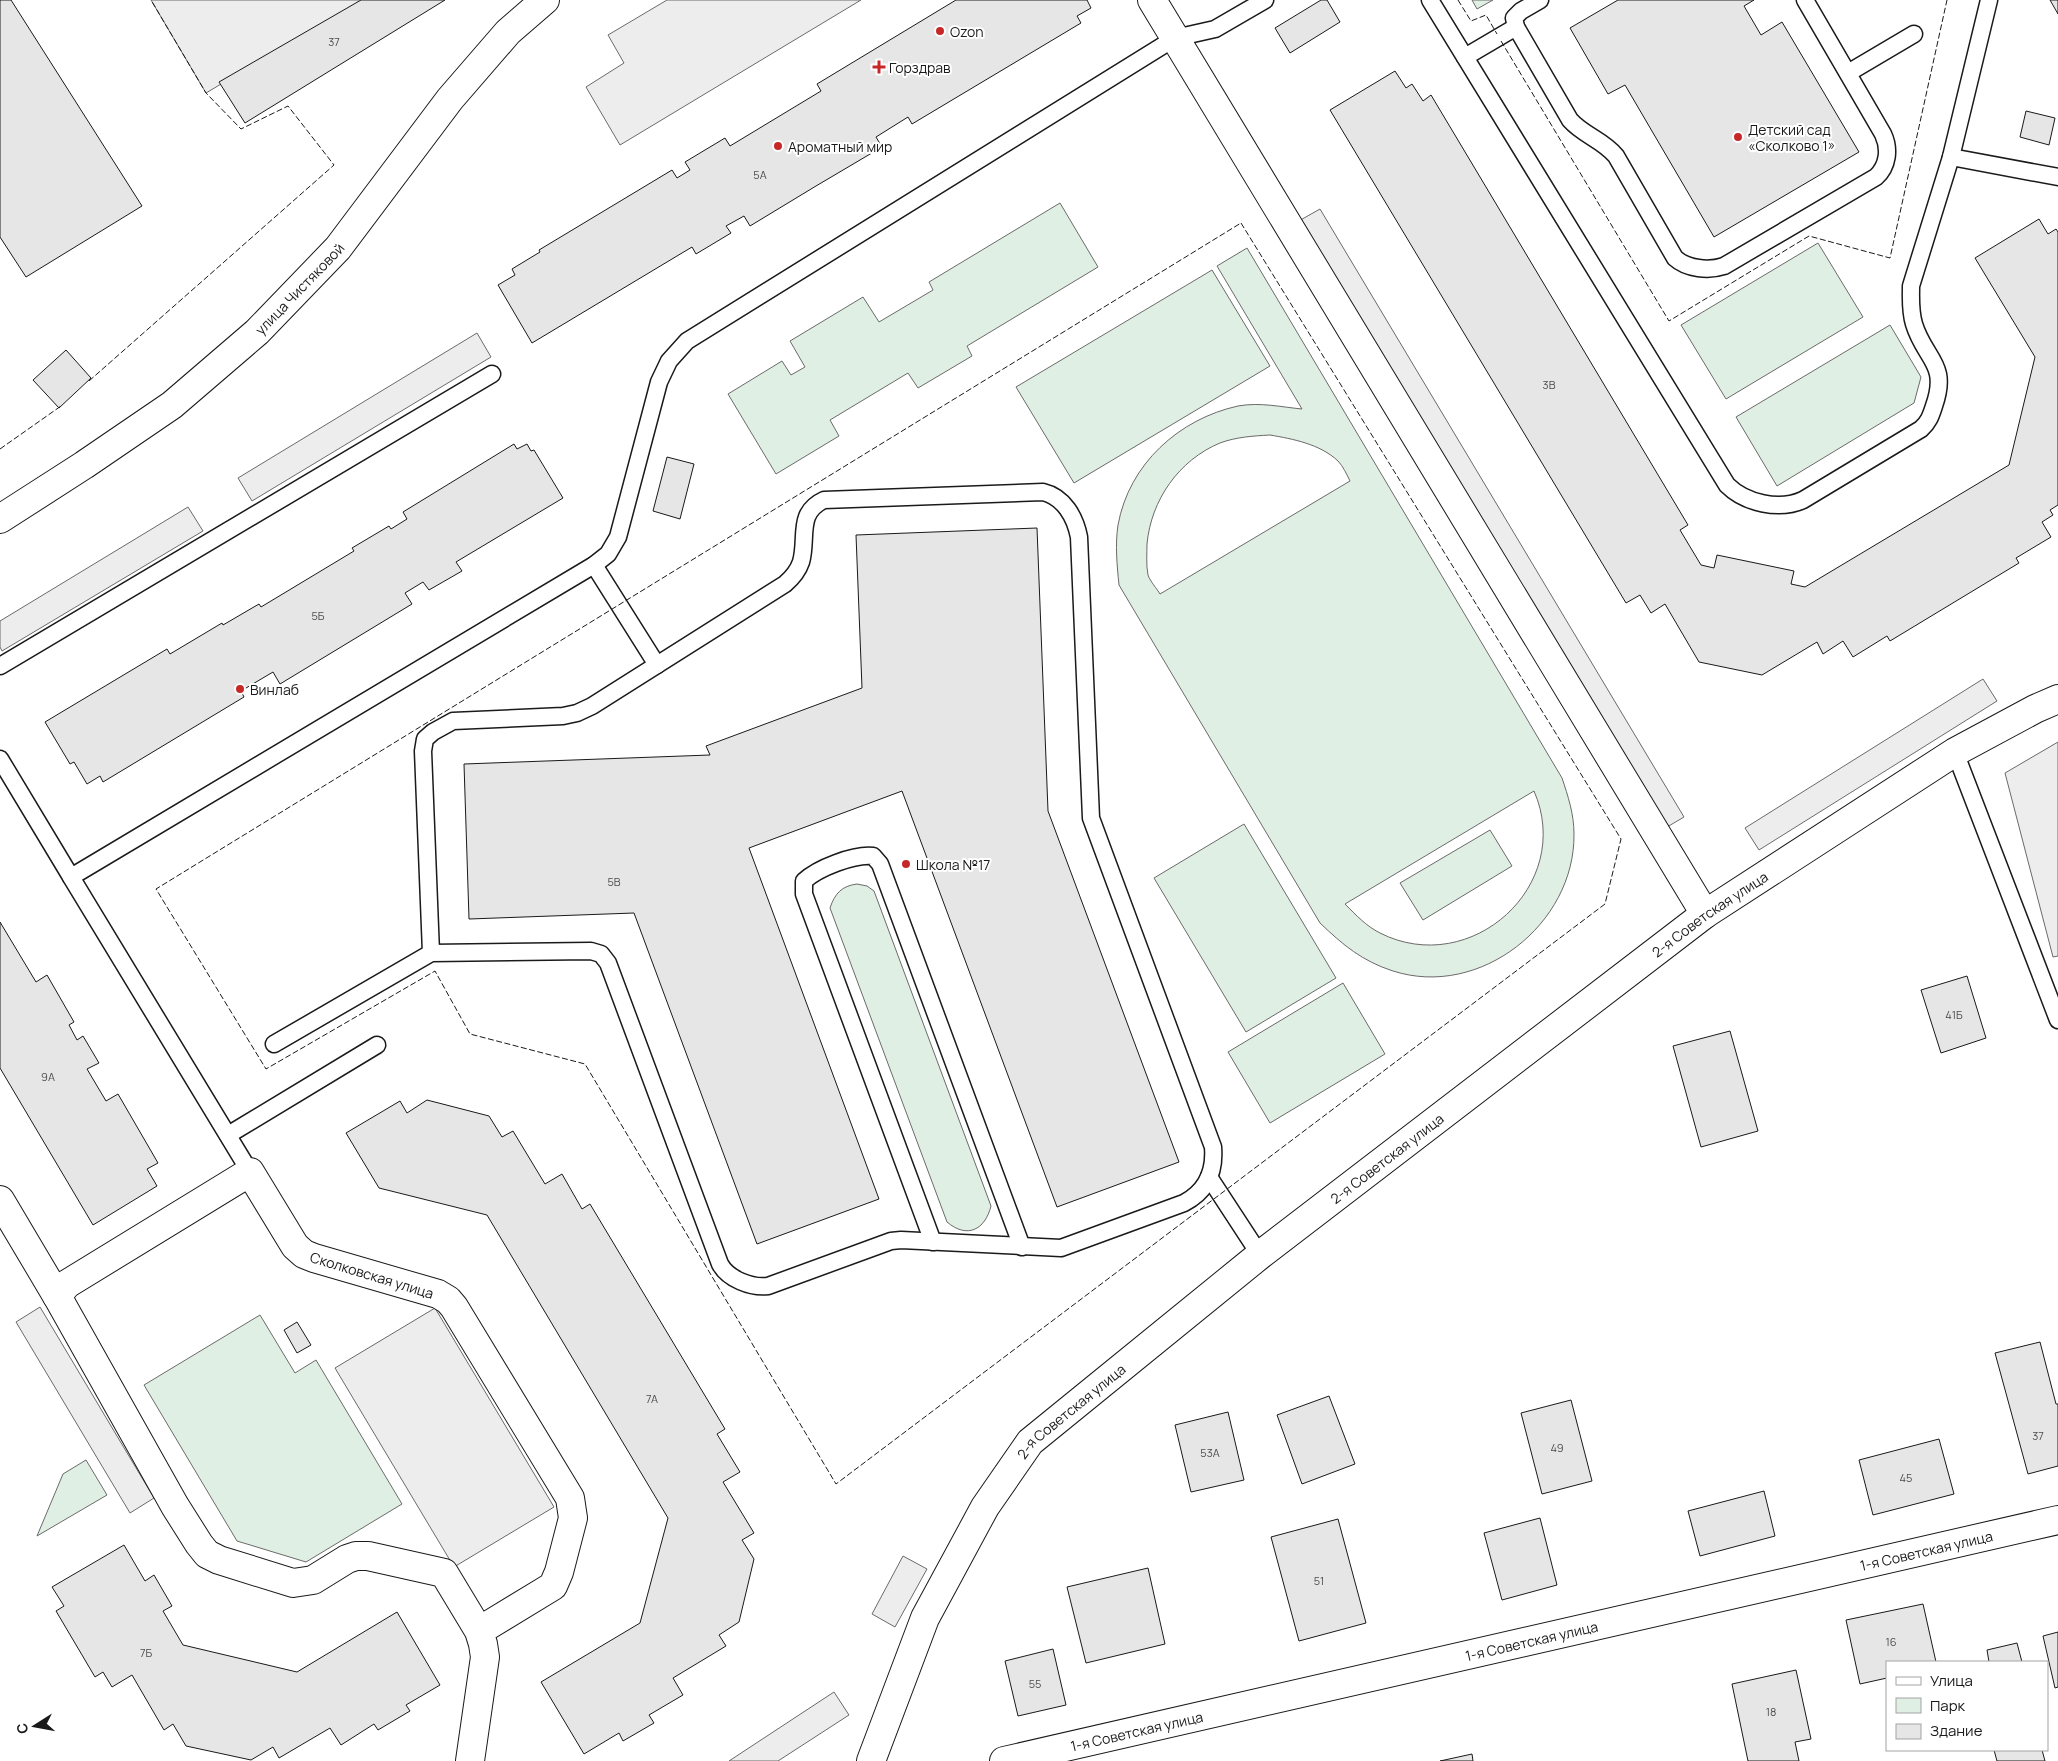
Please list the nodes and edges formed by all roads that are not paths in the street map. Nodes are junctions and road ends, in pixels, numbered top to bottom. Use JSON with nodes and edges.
{"nodes":[{"id":1,"x":544,"y":0,"type":"edge"},
{"id":2,"x":1152,"y":0,"type":"edge"},
{"id":3,"x":1265,"y":0,"type":"edge"},
{"id":4,"x":1430,"y":0,"type":"edge"},
{"id":5,"x":1540,"y":0,"type":"edge"},
{"id":6,"x":1805,"y":0,"type":"edge"},
{"id":7,"x":1990,"y":0,"type":"edge"},
{"id":8,"x":1516,"y":27,"type":"junction"},
{"id":9,"x":1914,"y":34,"type":"dead end"},
{"id":10,"x":1175,"y":38,"type":"junction"},
{"id":11,"x":1465,"y":57,"type":"junction"},
{"id":12,"x":1848,"y":73,"type":"junction"},
{"id":13,"x":1951,"y":157,"type":"junction"},
{"id":14,"x":2054,"y":176,"type":"edge"},
{"id":15,"x":492,"y":374,"type":"dead end"},
{"id":16,"x":0,"y":519,"type":"edge"},
{"id":17,"x":594,"y":565,"type":"junction"},
{"id":18,"x":657,"y":665,"type":"junction"},
{"id":19,"x":0,"y":666,"type":"edge"},
{"id":20,"x":2058,"y":699,"type":"edge"},
{"id":21,"x":1955,"y":752,"type":"junction"},
{"id":22,"x":0,"y":759,"type":"edge"},
{"id":23,"x":72,"y":877,"type":"junction"},
{"id":24,"x":1705,"y":914,"type":"junction"},
{"id":25,"x":431,"y":953,"type":"junction"},
{"id":26,"x":2058,"y":1020,"type":"edge"},
{"id":27,"x":274,"y":1044,"type":"dead end"},
{"id":28,"x":377,"y":1045,"type":"dead end"},
{"id":29,"x":228,"y":1135,"type":"junction"},
{"id":30,"x":250,"y":1172,"type":"junction"},
{"id":31,"x":1209,"y":1177,"type":"junction"},
{"id":32,"x":0,"y":1200,"type":"edge"},
{"id":33,"x":933,"y":1242,"type":"junction"},
{"id":34,"x":1022,"y":1246,"type":"junction"},
{"id":35,"x":1260,"y":1255,"type":"junction"},
{"id":36,"x":57,"y":1296,"type":"junction"},
{"id":37,"x":2058,"y":1520,"type":"edge"},
{"id":38,"x":479,"y":1631,"type":"junction"},
{"id":39,"x":470,"y":1761,"type":"edge"},
{"id":40,"x":871,"y":1761,"type":"edge"},
{"id":41,"x":1004,"y":1761,"type":"edge"}],
"edges":[{"from":1,"to":16,"type":"street","name":"улица Чистяковой"},
{"from":2,"to":10,"type":"street"},
{"from":3,"to":10,"type":"lane"},
{"from":4,"to":11,"type":"lane"},
{"from":5,"to":8,"type":"lane"},
{"from":6,"to":12,"type":"lane"},
{"from":7,"to":13,"type":"lane"},
{"from":8,"to":11,"type":"lane"},
{"from":8,"to":12,"type":"lane"},
{"from":9,"to":12,"type":"lane"},
{"from":10,"to":17,"type":"lane"},
{"from":10,"to":24,"type":"street"},
{"from":11,"to":13,"type":"lane"},
{"from":13,"to":14,"type":"lane"},
{"from":15,"to":19,"type":"lane"},
{"from":17,"to":18,"type":"lane"},
{"from":17,"to":23,"type":"lane"},
{"from":18,"to":25,"type":"lane"},
{"from":18,"to":31,"type":"lane"},
{"from":20,"to":21,"type":"street","name":"2-я Советская улица"},
{"from":21,"to":24,"type":"street","name":"2-я Советская улица"},
{"from":21,"to":26,"type":"lane"},
{"from":22,"to":23,"type":"lane"},
{"from":23,"to":29,"type":"lane"},
{"from":24,"to":35,"type":"street","name":"2-я Советская улица"},
{"from":25,"to":27,"type":"lane"},
{"from":25,"to":33,"type":"lane"},
{"from":28,"to":29,"type":"lane"},
{"from":29,"to":30,"type":"lane"},
{"from":30,"to":36,"type":"street"},
{"from":30,"to":38,"type":"street","name":"Сколковская улица"},
{"from":31,"to":34,"type":"lane"},
{"from":31,"to":35,"type":"lane"},
{"from":32,"to":36,"type":"street"},
{"from":33,"to":34,"type":"lane"},
{"from":33,"to":34,"type":"lane"},
{"from":35,"to":40,"type":"street","name":"2-я Советская улица"},
{"from":36,"to":38,"type":"street"},
{"from":37,"to":41,"type":"street","name":"1-я Советская улица"},
{"from":38,"to":39,"type":"street"}]}
